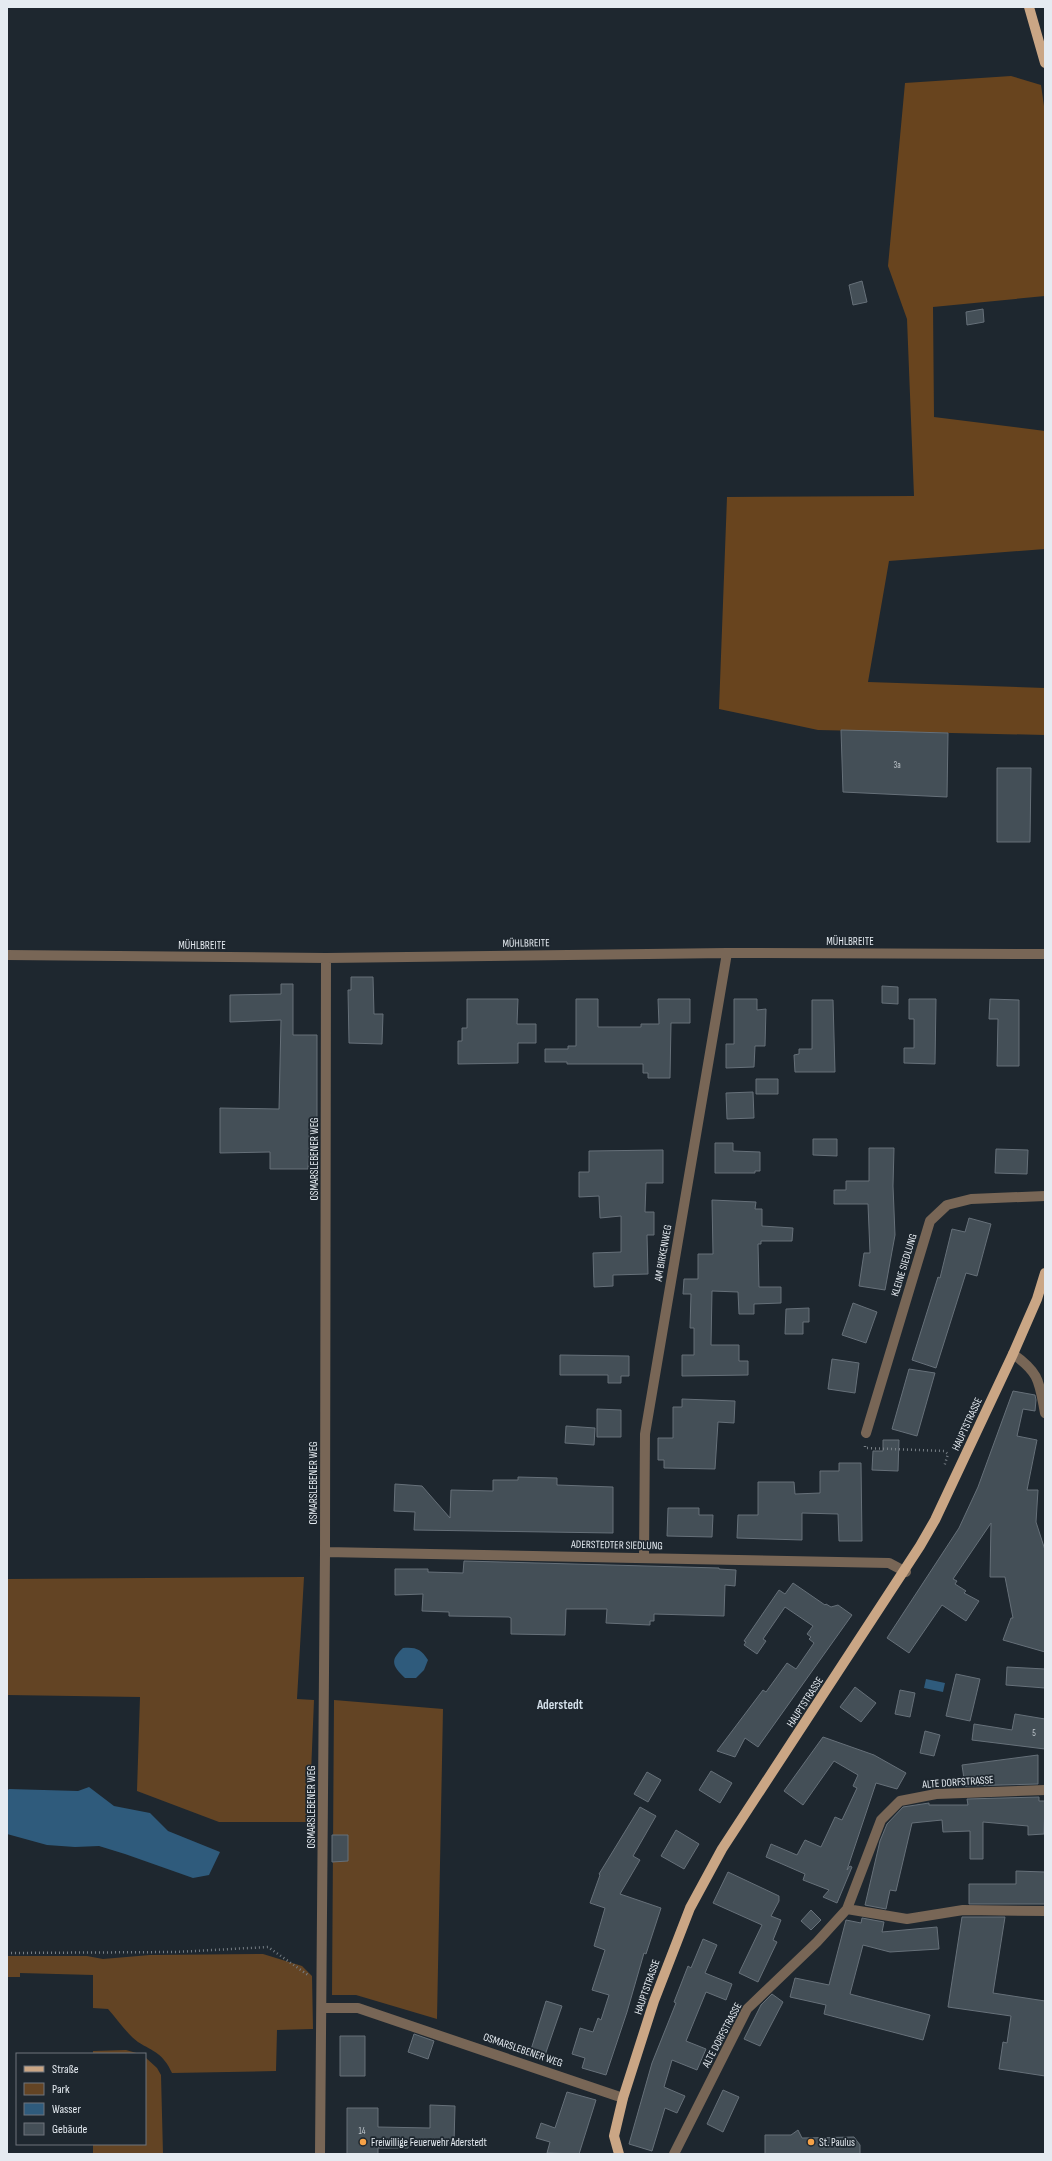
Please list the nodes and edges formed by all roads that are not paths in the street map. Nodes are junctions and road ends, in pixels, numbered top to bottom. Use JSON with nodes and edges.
{"nodes":[{"id":1,"x":1029,"y":7,"type":"edge"},
{"id":2,"x":1045,"y":63,"type":"edge"},
{"id":3,"x":727,"y":953,"type":"junction"},
{"id":4,"x":1045,"y":954,"type":"edge"},
{"id":5,"x":7,"y":956,"type":"edge"},
{"id":6,"x":326,"y":958,"type":"junction"},
{"id":7,"x":1045,"y":1196,"type":"edge"},
{"id":8,"x":1045,"y":1273,"type":"edge"},
{"id":9,"x":1041,"y":1300,"type":"edge"},
{"id":10,"x":1013,"y":1354,"type":"junction"},
{"id":11,"x":1045,"y":1413,"type":"edge"},
{"id":12,"x":866,"y":1433,"type":"road end"},
{"id":13,"x":325,"y":1552,"type":"junction"},
{"id":14,"x":644,"y":1558,"type":"junction"},
{"id":15,"x":906,"y":1572,"type":"junction"},
{"id":16,"x":1045,"y":1790,"type":"edge"},
{"id":17,"x":847,"y":1909,"type":"junction"},
{"id":18,"x":1045,"y":1910,"type":"edge"},
{"id":19,"x":322,"y":2008,"type":"junction"},
{"id":20,"x":623,"y":2098,"type":"junction"},
{"id":21,"x":320,"y":2154,"type":"edge"},
{"id":22,"x":619,"y":2154,"type":"edge"},
{"id":23,"x":674,"y":2154,"type":"edge"}],
"edges":[{"from":1,"to":2,"type":"main road"},
{"from":3,"to":4,"type":"street","name":"MÜHLBREITE"},
{"from":3,"to":6,"type":"street","name":"MÜHLBREITE"},
{"from":3,"to":14,"type":"street","name":"AM BIRKENWEG"},
{"from":5,"to":6,"type":"street","name":"MÜHLBREITE"},
{"from":6,"to":13,"type":"street","name":"OSMARSLEBENER WEG"},
{"from":7,"to":12,"type":"street","name":"KLEINE SIEDLUNG"},
{"from":8,"to":9,"type":"main road","name":"HAUPTSTRASSE"},
{"from":9,"to":10,"type":"main road","name":"HAUPTSTRASSE"},
{"from":10,"to":11,"type":"street"},
{"from":10,"to":15,"type":"main road","name":"HAUPTSTRASSE"},
{"from":13,"to":14,"type":"street","name":"ADERSTEDTER SIEDLUNG"},
{"from":13,"to":19,"type":"street","name":"OSMARSLEBENER WEG"},
{"from":14,"to":15,"type":"street","name":"ADERSTEDTER SIEDLUNG"},
{"from":15,"to":20,"type":"main road","name":"HAUPTSTRASSE"},
{"from":16,"to":17,"type":"street","name":"ALTE DORFSTRASSE"},
{"from":17,"to":18,"type":"street"},
{"from":17,"to":23,"type":"street","name":"ALTE DORFSTRASSE"},
{"from":19,"to":20,"type":"street","name":"OSMARSLEBENER WEG"},
{"from":19,"to":21,"type":"street","name":"OSMARSLEBENER WEG"},
{"from":20,"to":22,"type":"main road","name":"HAUPTSTRASSE"}]}
